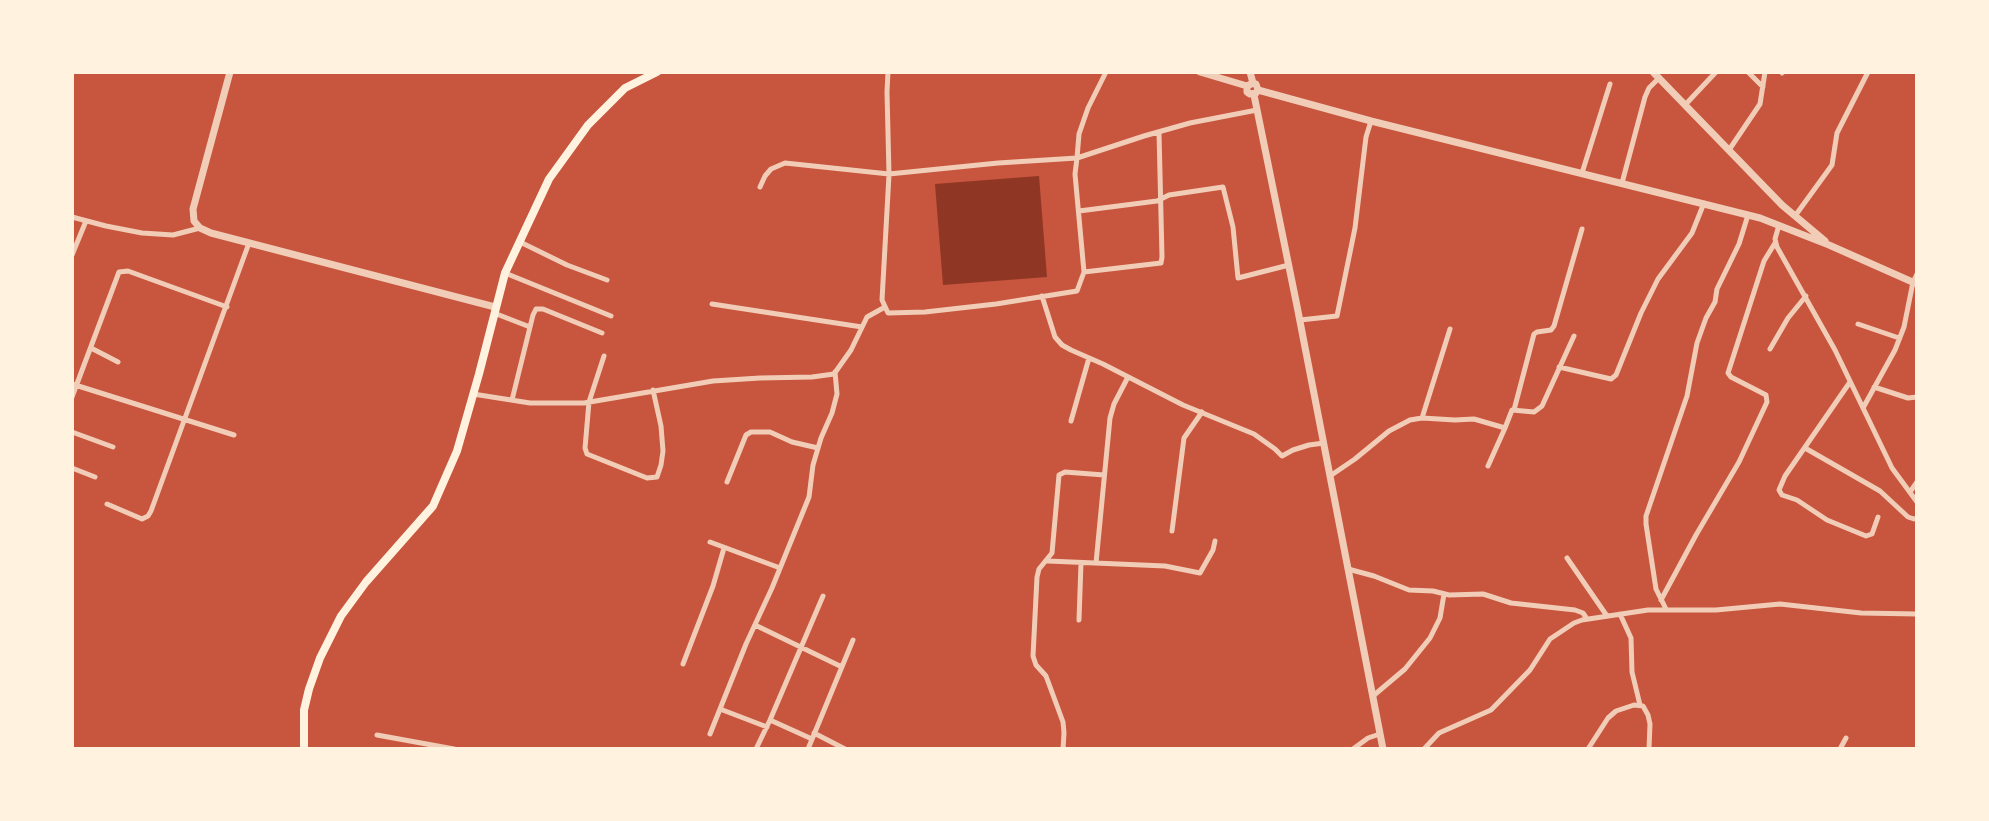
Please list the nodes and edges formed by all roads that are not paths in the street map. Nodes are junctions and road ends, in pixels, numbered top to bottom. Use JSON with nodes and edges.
{"nodes":[{"id":1,"x":230,"y":72,"type":"edge"},
{"id":2,"x":657,"y":72,"type":"edge"},
{"id":3,"x":888,"y":72,"type":"edge"},
{"id":4,"x":1106,"y":72,"type":"edge"},
{"id":5,"x":1200,"y":72,"type":"edge"},
{"id":6,"x":1250,"y":72,"type":"edge"},
{"id":7,"x":1653,"y":72,"type":"edge"},
{"id":8,"x":1716,"y":72,"type":"edge"},
{"id":9,"x":1748,"y":72,"type":"edge"},
{"id":10,"x":1765,"y":72,"type":"edge"},
{"id":11,"x":1868,"y":72,"type":"edge"},
{"id":12,"x":1659,"y":78,"type":"junction"},
{"id":13,"x":1610,"y":84,"type":"dead end"},
{"id":14,"x":1250,"y":85,"type":"junction"},
{"id":15,"x":1762,"y":87,"type":"junction"},
{"id":16,"x":1256,"y":92,"type":"junction"},
{"id":17,"x":1685,"y":105,"type":"junction"},
{"id":18,"x":1257,"y":110,"type":"junction"},
{"id":19,"x":1371,"y":121,"type":"junction"},
{"id":20,"x":1160,"y":132,"type":"junction"},
{"id":21,"x":1729,"y":150,"type":"junction"},
{"id":22,"x":1077,"y":158,"type":"junction"},
{"id":23,"x":889,"y":174,"type":"junction"},
{"id":24,"x":1582,"y":174,"type":"junction"},
{"id":25,"x":1622,"y":183,"type":"junction"},
{"id":26,"x":760,"y":187,"type":"dead end"},
{"id":27,"x":1160,"y":200,"type":"junction"},
{"id":28,"x":1704,"y":203,"type":"junction"},
{"id":29,"x":1078,"y":211,"type":"junction"},
{"id":30,"x":1748,"y":215,"type":"junction"},
{"id":31,"x":1795,"y":216,"type":"junction"},
{"id":32,"x":72,"y":217,"type":"edge"},
{"id":33,"x":86,"y":221,"type":"junction"},
{"id":34,"x":1779,"y":225,"type":"junction"},
{"id":35,"x":200,"y":228,"type":"junction"},
{"id":36,"x":1582,"y":229,"type":"dead end"},
{"id":37,"x":520,"y":242,"type":"junction"},
{"id":38,"x":249,"y":243,"type":"junction"},
{"id":39,"x":1775,"y":243,"type":"junction"},
{"id":40,"x":1829,"y":245,"type":"junction"},
{"id":41,"x":72,"y":255,"type":"edge"},
{"id":42,"x":1289,"y":266,"type":"junction"},
{"id":43,"x":1084,"y":272,"type":"junction"},
{"id":44,"x":505,"y":273,"type":"junction"},
{"id":45,"x":1917,"y":274,"type":"edge"},
{"id":46,"x":607,"y":280,"type":"dead end"},
{"id":47,"x":1915,"y":283,"type":"edge"},
{"id":48,"x":1042,"y":296,"type":"junction"},
{"id":49,"x":1806,"y":296,"type":"junction"},
{"id":50,"x":712,"y":304,"type":"dead end"},
{"id":51,"x":227,"y":307,"type":"junction"},
{"id":52,"x":885,"y":307,"type":"junction"},
{"id":53,"x":494,"y":310,"type":"junction"},
{"id":54,"x":611,"y":316,"type":"dead end"},
{"id":55,"x":1300,"y":320,"type":"junction"},
{"id":56,"x":1858,"y":324,"type":"dead end"},
{"id":57,"x":530,"y":327,"type":"junction"},
{"id":58,"x":862,"y":327,"type":"junction"},
{"id":59,"x":1450,"y":329,"type":"dead end"},
{"id":60,"x":602,"y":333,"type":"dead end"},
{"id":61,"x":1574,"y":336,"type":"dead end"},
{"id":62,"x":1899,"y":338,"type":"junction"},
{"id":63,"x":91,"y":348,"type":"junction"},
{"id":64,"x":1770,"y":349,"type":"dead end"},
{"id":65,"x":604,"y":356,"type":"dead end"},
{"id":66,"x":1089,"y":358,"type":"junction"},
{"id":67,"x":118,"y":362,"type":"dead end"},
{"id":68,"x":1559,"y":367,"type":"junction"},
{"id":69,"x":835,"y":372,"type":"junction"},
{"id":70,"x":1128,"y":377,"type":"junction"},
{"id":71,"x":1850,"y":382,"type":"junction"},
{"id":72,"x":74,"y":385,"type":"edge"},
{"id":73,"x":1874,"y":387,"type":"junction"},
{"id":74,"x":653,"y":390,"type":"junction"},
{"id":75,"x":473,"y":394,"type":"junction"},
{"id":76,"x":72,"y":397,"type":"edge"},
{"id":77,"x":1917,"y":397,"type":"edge"},
{"id":78,"x":512,"y":400,"type":"junction"},
{"id":79,"x":589,"y":402,"type":"junction"},
{"id":80,"x":1863,"y":408,"type":"junction"},
{"id":81,"x":1514,"y":410,"type":"junction"},
{"id":82,"x":1202,"y":412,"type":"junction"},
{"id":83,"x":1422,"y":418,"type":"junction"},
{"id":84,"x":186,"y":421,"type":"junction"},
{"id":85,"x":1071,"y":421,"type":"dead end"},
{"id":86,"x":1505,"y":428,"type":"junction"},
{"id":87,"x":72,"y":432,"type":"edge"},
{"id":88,"x":234,"y":435,"type":"dead end"},
{"id":89,"x":1324,"y":443,"type":"junction"},
{"id":90,"x":113,"y":447,"type":"dead end"},
{"id":91,"x":818,"y":448,"type":"junction"},
{"id":92,"x":1805,"y":448,"type":"junction"},
{"id":93,"x":1488,"y":466,"type":"dead end"},
{"id":94,"x":72,"y":468,"type":"edge"},
{"id":95,"x":1104,"y":475,"type":"junction"},
{"id":96,"x":1330,"y":476,"type":"junction"},
{"id":97,"x":95,"y":477,"type":"dead end"},
{"id":98,"x":727,"y":482,"type":"dead end"},
{"id":99,"x":1917,"y":482,"type":"edge"},
{"id":100,"x":1910,"y":492,"type":"junction"},
{"id":101,"x":1917,"y":502,"type":"edge"},
{"id":102,"x":107,"y":504,"type":"dead end"},
{"id":103,"x":1878,"y":518,"type":"dead end"},
{"id":104,"x":1917,"y":518,"type":"edge"},
{"id":105,"x":1172,"y":531,"type":"dead end"},
{"id":106,"x":1215,"y":541,"type":"dead end"},
{"id":107,"x":711,"y":542,"type":"dead end"},
{"id":108,"x":724,"y":548,"type":"junction"},
{"id":109,"x":1567,"y":558,"type":"dead end"},
{"id":110,"x":1048,"y":561,"type":"junction"},
{"id":111,"x":1081,"y":563,"type":"junction"},
{"id":112,"x":1096,"y":563,"type":"junction"},
{"id":113,"x":780,"y":568,"type":"junction"},
{"id":114,"x":1348,"y":569,"type":"junction"},
{"id":115,"x":1444,"y":594,"type":"junction"},
{"id":116,"x":822,"y":596,"type":"dead end"},
{"id":117,"x":1661,"y":600,"type":"junction"},
{"id":118,"x":1666,"y":609,"type":"junction"},
{"id":119,"x":1620,"y":614,"type":"junction"},
{"id":120,"x":1917,"y":614,"type":"edge"},
{"id":121,"x":1607,"y":616,"type":"junction"},
{"id":122,"x":1587,"y":619,"type":"junction"},
{"id":123,"x":1079,"y":620,"type":"dead end"},
{"id":124,"x":755,"y":625,"type":"junction"},
{"id":125,"x":853,"y":640,"type":"dead end"},
{"id":126,"x":800,"y":645,"type":"junction"},
{"id":127,"x":683,"y":664,"type":"dead end"},
{"id":128,"x":842,"y":667,"type":"junction"},
{"id":129,"x":1372,"y":696,"type":"junction"},
{"id":130,"x":1640,"y":705,"type":"junction"},
{"id":131,"x":720,"y":709,"type":"junction"},
{"id":132,"x":770,"y":720,"type":"junction"},
{"id":133,"x":767,"y":727,"type":"junction"},
{"id":134,"x":814,"y":733,"type":"junction"},
{"id":135,"x":710,"y":734,"type":"dead end"},
{"id":136,"x":1380,"y":734,"type":"junction"},
{"id":137,"x":377,"y":735,"type":"dead end"},
{"id":138,"x":1846,"y":738,"type":"dead end"},
{"id":139,"x":812,"y":739,"type":"junction"},
{"id":140,"x":304,"y":749,"type":"edge"},
{"id":141,"x":454,"y":749,"type":"edge"},
{"id":142,"x":756,"y":749,"type":"edge"},
{"id":143,"x":808,"y":749,"type":"edge"},
{"id":144,"x":845,"y":749,"type":"edge"},
{"id":145,"x":1063,"y":749,"type":"edge"},
{"id":146,"x":1353,"y":749,"type":"edge"},
{"id":147,"x":1383,"y":749,"type":"edge"},
{"id":148,"x":1424,"y":749,"type":"edge"},
{"id":149,"x":1588,"y":749,"type":"edge"},
{"id":150,"x":1649,"y":749,"type":"edge"},
{"id":151,"x":1840,"y":749,"type":"edge"}],
"edges":[{"from":1,"to":35,"type":"street"},
{"from":2,"to":37,"type":"main road"},
{"from":3,"to":23,"type":"street"},
{"from":4,"to":22,"type":"street"},
{"from":5,"to":14,"type":"street"},
{"from":6,"to":14,"type":"street"},
{"from":7,"to":12,"type":"street"},
{"from":8,"to":17,"type":"street"},
{"from":9,"to":15,"type":"street"},
{"from":10,"to":15,"type":"street"},
{"from":11,"to":31,"type":"street"},
{"from":12,"to":17,"type":"street"},
{"from":12,"to":25,"type":"street"},
{"from":13,"to":24,"type":"street"},
{"from":14,"to":16,"type":"street"},
{"from":15,"to":21,"type":"street"},
{"from":16,"to":18,"type":"street"},
{"from":16,"to":19,"type":"street"},
{"from":17,"to":21,"type":"street"},
{"from":18,"to":20,"type":"street"},
{"from":18,"to":42,"type":"street"},
{"from":19,"to":24,"type":"street"},
{"from":19,"to":55,"type":"street"},
{"from":20,"to":22,"type":"street"},
{"from":20,"to":27,"type":"street"},
{"from":21,"to":31,"type":"street"},
{"from":22,"to":23,"type":"street"},
{"from":22,"to":29,"type":"street"},
{"from":23,"to":26,"type":"street"},
{"from":23,"to":52,"type":"street"},
{"from":24,"to":25,"type":"street"},
{"from":25,"to":28,"type":"street"},
{"from":27,"to":29,"type":"street"},
{"from":27,"to":42,"type":"street"},
{"from":27,"to":43,"type":"street"},
{"from":28,"to":30,"type":"street"},
{"from":28,"to":68,"type":"street"},
{"from":29,"to":43,"type":"street"},
{"from":30,"to":34,"type":"street"},
{"from":30,"to":117,"type":"street"},
{"from":31,"to":40,"type":"street"},
{"from":32,"to":33,"type":"street"},
{"from":33,"to":35,"type":"street"},
{"from":33,"to":41,"type":"street"},
{"from":34,"to":39,"type":"street"},
{"from":34,"to":40,"type":"street"},
{"from":35,"to":38,"type":"street"},
{"from":36,"to":81,"type":"street"},
{"from":37,"to":44,"type":"main road"},
{"from":37,"to":46,"type":"street"},
{"from":38,"to":51,"type":"street"},
{"from":38,"to":53,"type":"street"},
{"from":39,"to":49,"type":"street"},
{"from":39,"to":117,"type":"street"},
{"from":40,"to":47,"type":"street"},
{"from":42,"to":55,"type":"street"},
{"from":43,"to":48,"type":"street"},
{"from":44,"to":53,"type":"main road"},
{"from":44,"to":54,"type":"street"},
{"from":45,"to":47,"type":"street"},
{"from":47,"to":62,"type":"street"},
{"from":48,"to":52,"type":"street"},
{"from":48,"to":66,"type":"street"},
{"from":49,"to":64,"type":"street"},
{"from":49,"to":71,"type":"street"},
{"from":50,"to":58,"type":"street"},
{"from":51,"to":63,"type":"street"},
{"from":51,"to":84,"type":"street"},
{"from":52,"to":58,"type":"street"},
{"from":53,"to":57,"type":"street"},
{"from":53,"to":75,"type":"main road"},
{"from":55,"to":89,"type":"street"},
{"from":56,"to":62,"type":"street"},
{"from":57,"to":60,"type":"street"},
{"from":57,"to":78,"type":"street"},
{"from":58,"to":69,"type":"street"},
{"from":59,"to":83,"type":"street"},
{"from":61,"to":68,"type":"street"},
{"from":62,"to":73,"type":"street"},
{"from":63,"to":67,"type":"street"},
{"from":63,"to":72,"type":"street"},
{"from":65,"to":79,"type":"street"},
{"from":66,"to":70,"type":"street"},
{"from":66,"to":85,"type":"street"},
{"from":68,"to":81,"type":"street"},
{"from":69,"to":74,"type":"street"},
{"from":69,"to":91,"type":"street"},
{"from":70,"to":82,"type":"street"},
{"from":70,"to":95,"type":"street"},
{"from":71,"to":80,"type":"street"},
{"from":71,"to":92,"type":"street"},
{"from":72,"to":76,"type":"street"},
{"from":72,"to":84,"type":"street"},
{"from":73,"to":77,"type":"street"},
{"from":73,"to":80,"type":"street"},
{"from":74,"to":79,"type":"street"},
{"from":74,"to":79,"type":"street"},
{"from":75,"to":78,"type":"street"},
{"from":75,"to":140,"type":"main road"},
{"from":78,"to":79,"type":"street"},
{"from":80,"to":100,"type":"street"},
{"from":81,"to":86,"type":"street"},
{"from":82,"to":89,"type":"street"},
{"from":82,"to":105,"type":"street"},
{"from":83,"to":86,"type":"street"},
{"from":83,"to":96,"type":"street"},
{"from":84,"to":88,"type":"street"},
{"from":84,"to":102,"type":"street"},
{"from":86,"to":93,"type":"street"},
{"from":87,"to":90,"type":"street"},
{"from":89,"to":96,"type":"street"},
{"from":91,"to":98,"type":"street"},
{"from":91,"to":113,"type":"street"},
{"from":92,"to":103,"type":"street"},
{"from":92,"to":104,"type":"street"},
{"from":94,"to":97,"type":"street"},
{"from":95,"to":110,"type":"street"},
{"from":95,"to":112,"type":"street"},
{"from":96,"to":114,"type":"street"},
{"from":99,"to":100,"type":"street"},
{"from":100,"to":101,"type":"street"},
{"from":106,"to":112,"type":"street"},
{"from":107,"to":108,"type":"street"},
{"from":108,"to":113,"type":"street"},
{"from":108,"to":127,"type":"street"},
{"from":109,"to":121,"type":"street"},
{"from":110,"to":111,"type":"street"},
{"from":110,"to":145,"type":"street"},
{"from":111,"to":112,"type":"street"},
{"from":111,"to":123,"type":"street"},
{"from":113,"to":124,"type":"street"},
{"from":114,"to":115,"type":"street"},
{"from":114,"to":129,"type":"street"},
{"from":115,"to":122,"type":"street"},
{"from":115,"to":129,"type":"street"},
{"from":116,"to":126,"type":"street"},
{"from":117,"to":118,"type":"street"},
{"from":118,"to":119,"type":"street"},
{"from":118,"to":120,"type":"street"},
{"from":119,"to":121,"type":"street"},
{"from":119,"to":130,"type":"street"},
{"from":121,"to":122,"type":"street"},
{"from":122,"to":148,"type":"street"},
{"from":124,"to":126,"type":"street"},
{"from":124,"to":131,"type":"street"},
{"from":125,"to":128,"type":"street"},
{"from":126,"to":128,"type":"street"},
{"from":126,"to":132,"type":"street"},
{"from":128,"to":134,"type":"street"},
{"from":129,"to":136,"type":"street"},
{"from":130,"to":149,"type":"street"},
{"from":130,"to":150,"type":"street"},
{"from":131,"to":133,"type":"street"},
{"from":131,"to":135,"type":"street"},
{"from":132,"to":133,"type":"street"},
{"from":132,"to":139,"type":"street"},
{"from":133,"to":142,"type":"street"},
{"from":134,"to":139,"type":"street"},
{"from":134,"to":144,"type":"street"},
{"from":136,"to":146,"type":"street"},
{"from":136,"to":147,"type":"street"},
{"from":137,"to":141,"type":"street"},
{"from":138,"to":151,"type":"street"},
{"from":139,"to":143,"type":"street"}]}
